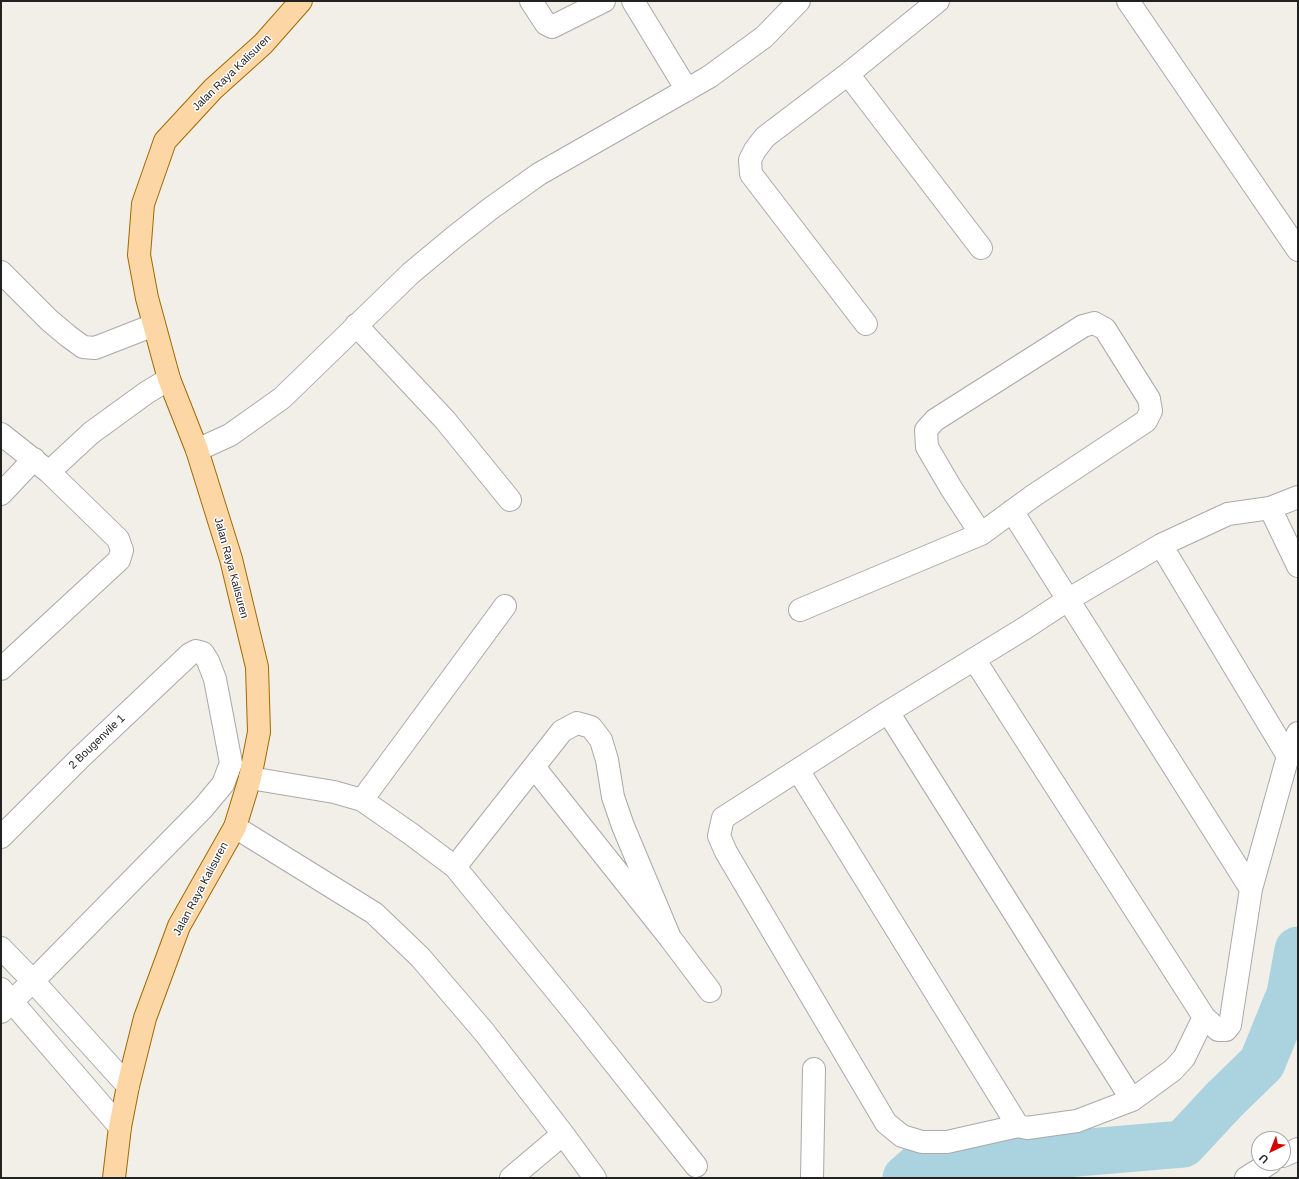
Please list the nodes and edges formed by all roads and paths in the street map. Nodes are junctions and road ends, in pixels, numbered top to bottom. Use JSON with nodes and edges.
{"nodes":[{"id":1,"x":531,"y":1,"type":"edge"},
{"id":2,"x":604,"y":1,"type":"edge"},
{"id":3,"x":633,"y":1,"type":"edge"},
{"id":4,"x":799,"y":1,"type":"edge"},
{"id":5,"x":938,"y":1,"type":"edge"},
{"id":6,"x":1128,"y":1,"type":"edge"},
{"id":7,"x":300,"y":2,"type":"edge"},
{"id":8,"x":848,"y":74,"type":"junction"},
{"id":9,"x":687,"y":90,"type":"junction"},
{"id":10,"x":981,"y":248,"type":"dead end"},
{"id":11,"x":1298,"y":250,"type":"edge"},
{"id":12,"x":1,"y":272,"type":"edge"},
{"id":13,"x":866,"y":324,"type":"dead end"},
{"id":14,"x":154,"y":325,"type":"junction"},
{"id":15,"x":356,"y":326,"type":"junction"},
{"id":16,"x":169,"y":379,"type":"junction"},
{"id":17,"x":1,"y":434,"type":"edge"},
{"id":18,"x":196,"y":450,"type":"junction"},
{"id":19,"x":42,"y":466,"type":"junction"},
{"id":20,"x":1,"y":494,"type":"edge"},
{"id":21,"x":1298,"y":497,"type":"edge"},
{"id":22,"x":510,"y":500,"type":"dead end"},
{"id":23,"x":1270,"y":508,"type":"junction"},
{"id":24,"x":1012,"y":511,"type":"junction"},
{"id":25,"x":981,"y":534,"type":"junction"},
{"id":26,"x":1161,"y":544,"type":"junction"},
{"id":27,"x":1298,"y":566,"type":"edge"},
{"id":28,"x":1068,"y":599,"type":"junction"},
{"id":29,"x":504,"y":606,"type":"dead end"},
{"id":30,"x":800,"y":610,"type":"dead end"},
{"id":31,"x":974,"y":659,"type":"junction"},
{"id":32,"x":1,"y":669,"type":"edge"},
{"id":33,"x":888,"y":712,"type":"junction"},
{"id":34,"x":1298,"y":733,"type":"edge"},
{"id":35,"x":1288,"y":756,"type":"junction"},
{"id":36,"x":534,"y":767,"type":"junction"},
{"id":37,"x":798,"y":770,"type":"junction"},
{"id":38,"x":250,"y":778,"type":"junction"},
{"id":39,"x":362,"y":800,"type":"junction"},
{"id":40,"x":235,"y":826,"type":"junction"},
{"id":41,"x":1,"y":837,"type":"edge"},
{"id":42,"x":455,"y":867,"type":"junction"},
{"id":43,"x":1251,"y":889,"type":"junction"},
{"id":44,"x":670,"y":938,"type":"junction"},
{"id":45,"x":1,"y":948,"type":"edge"},
{"id":46,"x":33,"y":981,"type":"junction"},
{"id":47,"x":710,"y":991,"type":"dead end"},
{"id":48,"x":5,"y":1001,"type":"edge"},
{"id":49,"x":1204,"y":1018,"type":"junction"},
{"id":50,"x":814,"y":1069,"type":"dead end"},
{"id":51,"x":128,"y":1086,"type":"junction"},
{"id":52,"x":1132,"y":1100,"type":"junction"},
{"id":53,"x":1018,"y":1126,"type":"junction"},
{"id":54,"x":120,"y":1127,"type":"junction"},
{"id":55,"x":563,"y":1134,"type":"junction"},
{"id":56,"x":696,"y":1166,"type":"dead end"},
{"id":57,"x":1257,"y":1171,"type":"edge"},
{"id":58,"x":114,"y":1178,"type":"edge"},
{"id":59,"x":511,"y":1178,"type":"edge"},
{"id":60,"x":595,"y":1178,"type":"edge"},
{"id":61,"x":812,"y":1178,"type":"edge"},
{"id":62,"x":1246,"y":1178,"type":"edge"}],
"edges":[{"from":1,"to":2,"type":"street"},
{"from":3,"to":9,"type":"street"},
{"from":4,"to":9,"type":"street"},
{"from":5,"to":8,"type":"street"},
{"from":6,"to":11,"type":"street"},
{"from":7,"to":14,"type":"main road","name":"Jalan Raya Kalisuren"},
{"from":8,"to":10,"type":"street"},
{"from":8,"to":13,"type":"street"},
{"from":9,"to":15,"type":"street"},
{"from":12,"to":14,"type":"street"},
{"from":14,"to":16,"type":"main road","name":"Jalan Raya Kalisuren"},
{"from":15,"to":18,"type":"street"},
{"from":15,"to":22,"type":"street"},
{"from":16,"to":18,"type":"main road","name":"Jalan Raya Kalisuren"},
{"from":16,"to":19,"type":"street"},
{"from":17,"to":19,"type":"street"},
{"from":18,"to":38,"type":"main road","name":"Jalan Raya Kalisuren"},
{"from":19,"to":20,"type":"street"},
{"from":19,"to":32,"type":"street"},
{"from":21,"to":23,"type":"street"},
{"from":23,"to":26,"type":"street"},
{"from":23,"to":27,"type":"street"},
{"from":24,"to":25,"type":"street"},
{"from":24,"to":25,"type":"street"},
{"from":24,"to":28,"type":"street"},
{"from":25,"to":30,"type":"street"},
{"from":26,"to":28,"type":"street"},
{"from":26,"to":35,"type":"street"},
{"from":28,"to":31,"type":"street"},
{"from":28,"to":43,"type":"street"},
{"from":29,"to":39,"type":"street"},
{"from":31,"to":33,"type":"street"},
{"from":31,"to":49,"type":"street"},
{"from":33,"to":37,"type":"street"},
{"from":33,"to":52,"type":"street"},
{"from":34,"to":35,"type":"street"},
{"from":35,"to":43,"type":"street"},
{"from":36,"to":42,"type":"street"},
{"from":36,"to":44,"type":"street"},
{"from":36,"to":44,"type":"street"},
{"from":37,"to":53,"type":"street"},
{"from":37,"to":53,"type":"street"},
{"from":38,"to":39,"type":"street"},
{"from":38,"to":40,"type":"main road","name":"Jalan Raya Kalisuren"},
{"from":39,"to":42,"type":"street"},
{"from":40,"to":51,"type":"main road","name":"Jalan Raya Kalisuren"},
{"from":40,"to":55,"type":"street"},
{"from":41,"to":46,"type":"street","name":"2 Bougenvile 1"},
{"from":42,"to":56,"type":"street"},
{"from":43,"to":49,"type":"street"},
{"from":44,"to":47,"type":"street"},
{"from":45,"to":46,"type":"street"},
{"from":46,"to":48,"type":"street"},
{"from":46,"to":51,"type":"street"},
{"from":48,"to":54,"type":"street"},
{"from":49,"to":52,"type":"street"},
{"from":50,"to":61,"type":"street"},
{"from":51,"to":54,"type":"main road","name":"Jalan Raya Kalisuren"},
{"from":52,"to":53,"type":"street"},
{"from":54,"to":58,"type":"main road","name":"Jalan Raya Kalisuren"},
{"from":55,"to":59,"type":"street"},
{"from":55,"to":60,"type":"street"},
{"from":57,"to":62,"type":"street"}]}
